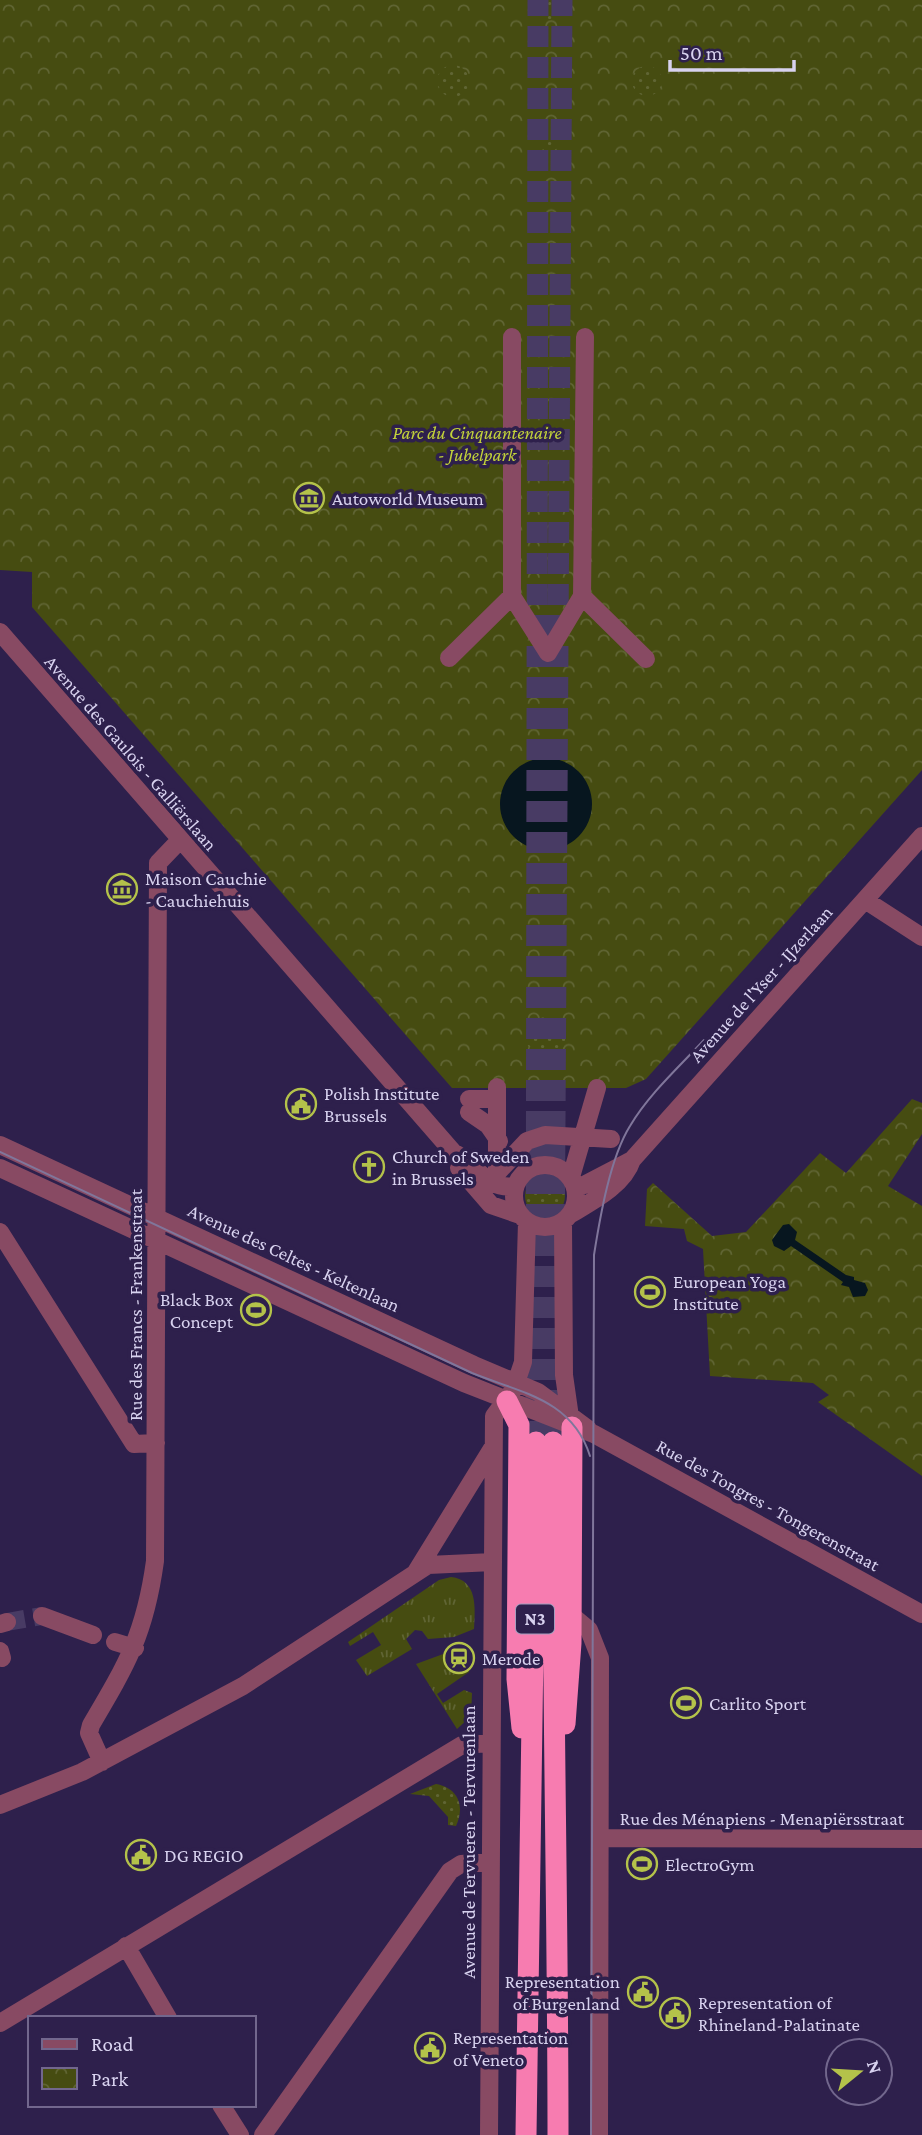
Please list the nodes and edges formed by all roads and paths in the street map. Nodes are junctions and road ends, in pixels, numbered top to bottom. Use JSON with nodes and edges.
{"nodes":[{"id":1,"x":512,"y":337,"type":"dead end"},
{"id":2,"x":585,"y":337,"type":"dead end"},
{"id":3,"x":512,"y":596,"type":"junction"},
{"id":4,"x":582,"y":596,"type":"junction"},
{"id":5,"x":0,"y":632,"type":"edge"},
{"id":6,"x":449,"y":658,"type":"dead end"},
{"id":7,"x":646,"y":659,"type":"dead end"},
{"id":8,"x":922,"y":836,"type":"edge"},
{"id":9,"x":180,"y":840,"type":"junction"},
{"id":10,"x":865,"y":900,"type":"junction"},
{"id":11,"x":922,"y":937,"type":"edge"},
{"id":12,"x":597,"y":1088,"type":"dead end"},
{"id":13,"x":583,"y":1135,"type":"junction"},
{"id":14,"x":497,"y":1139,"type":"junction"},
{"id":15,"x":611,"y":1139,"type":"dead end"},
{"id":16,"x":0,"y":1145,"type":"edge"},
{"id":17,"x":453,"y":1152,"type":"junction"},
{"id":18,"x":510,"y":1159,"type":"junction"},
{"id":19,"x":632,"y":1160,"type":"junction"},
{"id":20,"x":478,"y":1162,"type":"dead end"},
{"id":21,"x":0,"y":1168,"type":"edge"},
{"id":22,"x":518,"y":1182,"type":"junction"},
{"id":23,"x":573,"y":1182,"type":"junction"},
{"id":24,"x":156,"y":1217,"type":"junction"},
{"id":25,"x":524,"y":1218,"type":"junction"},
{"id":26,"x":567,"y":1218,"type":"junction"},
{"id":27,"x":0,"y":1232,"type":"edge"},
{"id":28,"x":156,"y":1241,"type":"junction"},
{"id":29,"x":506,"y":1400,"type":"junction"},
{"id":30,"x":581,"y":1426,"type":"junction"},
{"id":31,"x":156,"y":1443,"type":"junction"},
{"id":32,"x":493,"y":1447,"type":"junction"},
{"id":33,"x":493,"y":1562,"type":"junction"},
{"id":34,"x":416,"y":1572,"type":"junction"},
{"id":35,"x":922,"y":1614,"type":"edge"},
{"id":36,"x":571,"y":1615,"type":"junction"},
{"id":37,"x":42,"y":1616,"type":"tunnel mouth"},
{"id":38,"x":93,"y":1635,"type":"dead end"},
{"id":39,"x":115,"y":1642,"type":"dead end"},
{"id":40,"x":135,"y":1648,"type":"junction"},
{"id":41,"x":492,"y":1743,"type":"junction"},
{"id":42,"x":102,"y":1762,"type":"junction"},
{"id":43,"x":530,"y":1796,"type":"junction"},
{"id":44,"x":0,"y":1805,"type":"edge"},
{"id":45,"x":558,"y":1831,"type":"junction"},
{"id":46,"x":601,"y":1838,"type":"junction"},
{"id":47,"x":922,"y":1839,"type":"edge"},
{"id":48,"x":490,"y":1862,"type":"junction"},
{"id":49,"x":126,"y":1946,"type":"junction"},
{"id":50,"x":167,"y":2016,"type":"edge"},
{"id":51,"x":0,"y":2023,"type":"edge"},
{"id":52,"x":222,"y":2107,"type":"edge"},
{"id":53,"x":240,"y":2135,"type":"edge"},
{"id":54,"x":263,"y":2135,"type":"edge"},
{"id":55,"x":489,"y":2135,"type":"edge"},
{"id":56,"x":526,"y":2135,"type":"edge"},
{"id":57,"x":558,"y":2135,"type":"edge"},
{"id":58,"x":599,"y":2135,"type":"edge"}],
"edges":[{"from":1,"to":3,"type":"street"},
{"from":2,"to":4,"type":"street"},
{"from":3,"to":4,"type":"street"},
{"from":3,"to":6,"type":"street"},
{"from":4,"to":7,"type":"street"},
{"from":5,"to":9,"type":"street","name":"Avenue des Gaulois - Galliërslaan"},
{"from":8,"to":10,"type":"street","name":"Avenue de l'Yser - IJzerlaan"},
{"from":9,"to":17,"type":"street","name":"Avenue des Gaulois - Galliërslaan"},
{"from":9,"to":24,"type":"street","name":"Rue des Francs - Frankenstraat"},
{"from":10,"to":11,"type":"street"},
{"from":10,"to":19,"type":"street","name":"Avenue de l'Yser - IJzerlaan"},
{"from":12,"to":13,"type":"street"},
{"from":13,"to":15,"type":"street"},
{"from":13,"to":18,"type":"street"},
{"from":13,"to":23,"type":"street"},
{"from":14,"to":14,"type":"street"},
{"from":14,"to":18,"type":"street"},
{"from":14,"to":20,"type":"street"},
{"from":16,"to":24,"type":"street","name":"Avenue des Celtes - Keltenlaan"},
{"from":17,"to":22,"type":"street","name":"Avenue des Gaulois - Galliërslaan"},
{"from":17,"to":25,"type":"street","name":"Avenue des Gaulois - Galliërslaan"},
{"from":18,"to":22,"type":"street"},
{"from":19,"to":23,"type":"street","name":"Avenue de l'Yser - IJzerlaan"},
{"from":19,"to":26,"type":"street","name":"Avenue de l'Yser - IJzerlaan"},
{"from":21,"to":28,"type":"street","name":"Avenue des Celtes - Keltenlaan"},
{"from":22,"to":23,"type":"street"},
{"from":22,"to":25,"type":"street"},
{"from":23,"to":26,"type":"street"},
{"from":24,"to":28,"type":"street","name":"Rue des Francs - Frankenstraat"},
{"from":24,"to":29,"type":"street","name":"Avenue des Celtes - Keltenlaan"},
{"from":25,"to":26,"type":"street"},
{"from":25,"to":29,"type":"street","name":"Avenue de Tervueren - Tervurenlaan"},
{"from":26,"to":30,"type":"street"},
{"from":27,"to":31,"type":"street"},
{"from":28,"to":29,"type":"street","name":"Avenue des Celtes - Keltenlaan"},
{"from":28,"to":31,"type":"street","name":"Rue des Francs - Frankenstraat"},
{"from":29,"to":30,"type":"street","name":"Avenue des Celtes - Keltenlaan"},
{"from":29,"to":32,"type":"street","name":"Avenue de Tervueren - Tervurenlaan"},
{"from":29,"to":43,"type":"highway"},
{"from":30,"to":35,"type":"street","name":"Rue des Tongres - Tongerenstraat"},
{"from":30,"to":36,"type":"highway"},
{"from":31,"to":40,"type":"street","name":"Rue des Francs - Frankenstraat"},
{"from":32,"to":33,"type":"street","name":"Avenue de Tervueren - Tervurenlaan"},
{"from":32,"to":34,"type":"street"},
{"from":33,"to":34,"type":"street"},
{"from":33,"to":41,"type":"street","name":"Avenue de Tervueren - Tervurenlaan"},
{"from":34,"to":42,"type":"street"},
{"from":36,"to":45,"type":"highway"},
{"from":36,"to":46,"type":"street"},
{"from":37,"to":38,"type":"street"},
{"from":39,"to":40,"type":"street"},
{"from":40,"to":42,"type":"street","name":"Rue des Francs - Frankenstraat"},
{"from":41,"to":48,"type":"street","name":"Avenue de Tervueren - Tervurenlaan"},
{"from":41,"to":49,"type":"street"},
{"from":42,"to":44,"type":"street"},
{"from":43,"to":45,"type":"highway","number":"N3"},
{"from":43,"to":56,"type":"highway","number":"N3"},
{"from":45,"to":57,"type":"highway","number":"N3"},
{"from":46,"to":47,"type":"street","name":"Rue des Ménapiens - Menapiërsstraat"},
{"from":46,"to":58,"type":"street"},
{"from":48,"to":54,"type":"street"},
{"from":48,"to":55,"type":"street","name":"Avenue de Tervueren - Tervurenlaan"},
{"from":49,"to":50,"type":"street"},
{"from":49,"to":51,"type":"street"},
{"from":52,"to":53,"type":"street"}]}
